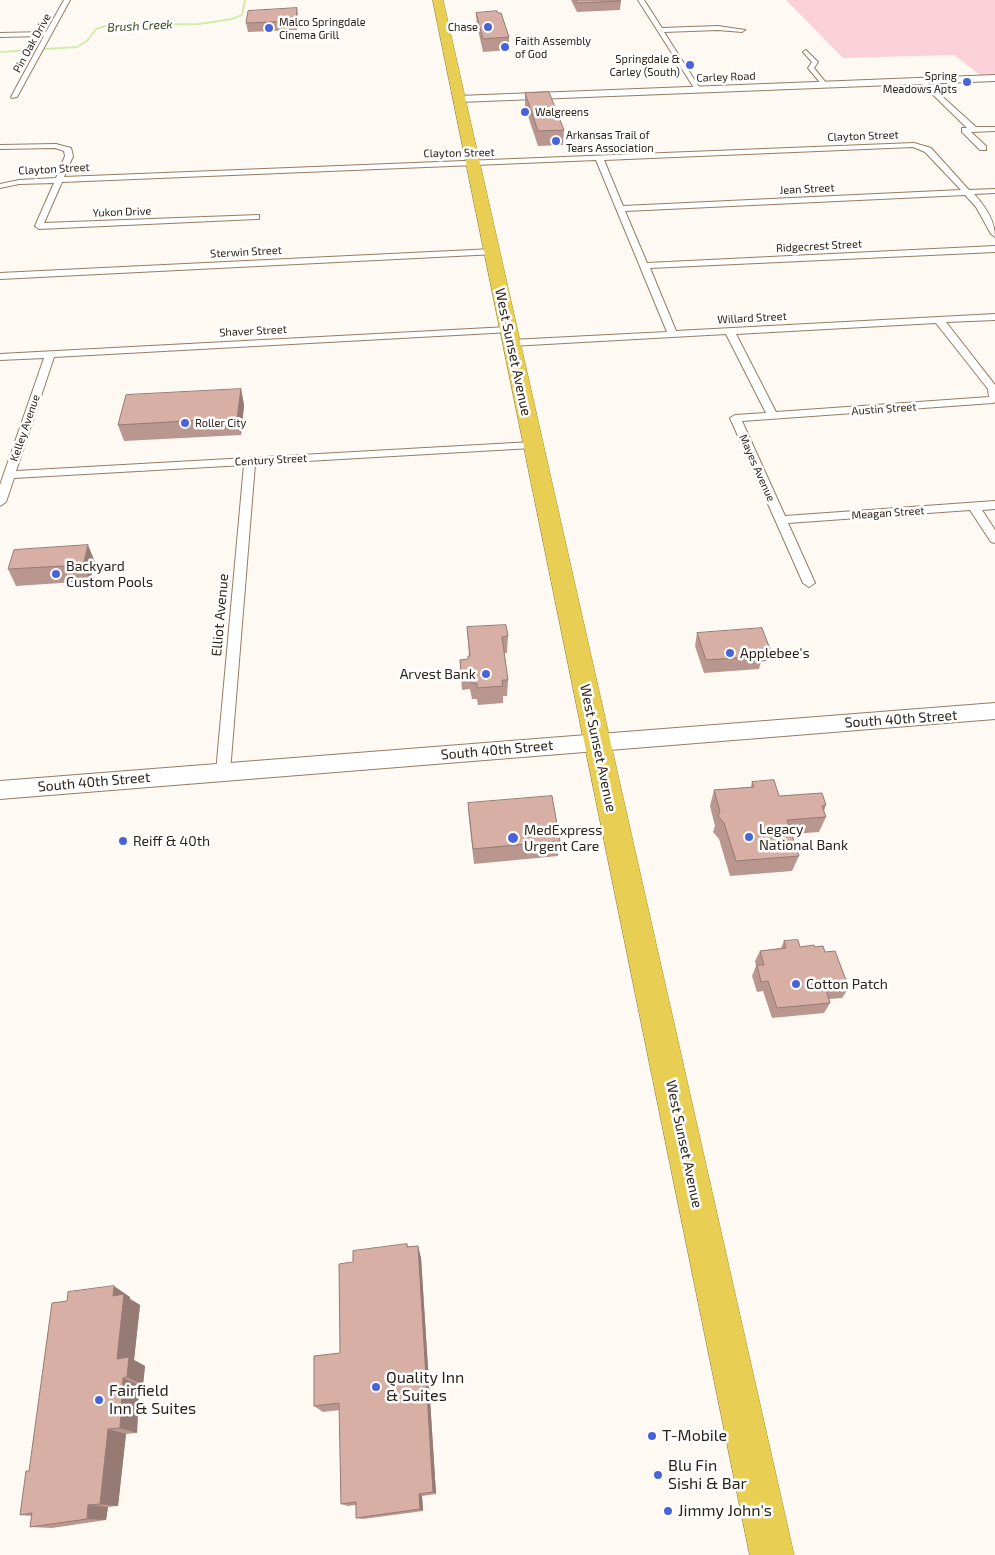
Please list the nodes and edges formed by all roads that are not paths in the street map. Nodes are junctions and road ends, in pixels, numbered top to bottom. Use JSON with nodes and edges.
{"nodes":[{"id":1,"x":68,"y":0,"type":"edge"},
{"id":2,"x":438,"y":0,"type":"edge"},
{"id":3,"x":641,"y":0,"type":"edge"},
{"id":4,"x":660,"y":30,"type":"junction"},
{"id":5,"x":742,"y":30,"type":"dead end"},
{"id":6,"x":49,"y":34,"type":"junction"},
{"id":7,"x":0,"y":35,"type":"edge"},
{"id":8,"x":806,"y":52,"type":"dead end"},
{"id":9,"x":993,"y":80,"type":"edge"},
{"id":10,"x":922,"y":81,"type":"junction"},
{"id":11,"x":825,"y":85,"type":"junction"},
{"id":12,"x":698,"y":90,"type":"junction"},
{"id":13,"x":14,"y":96,"type":"dead end"},
{"id":14,"x":459,"y":99,"type":"junction"},
{"id":15,"x":995,"y":129,"type":"edge"},
{"id":16,"x":974,"y":130,"type":"junction"},
{"id":17,"x":0,"y":147,"type":"edge"},
{"id":18,"x":984,"y":148,"type":"dead end"},
{"id":19,"x":599,"y":158,"type":"junction"},
{"id":20,"x":472,"y":163,"type":"junction"},
{"id":21,"x":58,"y":180,"type":"junction"},
{"id":22,"x":0,"y":186,"type":"edge"},
{"id":23,"x":995,"y":191,"type":"edge"},
{"id":24,"x":967,"y":192,"type":"junction"},
{"id":25,"x":620,"y":209,"type":"junction"},
{"id":26,"x":256,"y":217,"type":"dead end"},
{"id":27,"x":995,"y":234,"type":"edge"},
{"id":28,"x":995,"y":249,"type":"edge"},
{"id":29,"x":493,"y":252,"type":"junction"},
{"id":30,"x":644,"y":266,"type":"junction"},
{"id":31,"x":0,"y":276,"type":"edge"},
{"id":32,"x":995,"y":317,"type":"edge"},
{"id":33,"x":939,"y":320,"type":"junction"},
{"id":34,"x":730,"y":332,"type":"junction"},
{"id":35,"x":673,"y":335,"type":"junction"},
{"id":36,"x":510,"y":337,"type":"junction"},
{"id":37,"x":50,"y":354,"type":"junction"},
{"id":38,"x":0,"y":357,"type":"edge"},
{"id":39,"x":994,"y":398,"type":"edge"},
{"id":40,"x":773,"y":416,"type":"junction"},
{"id":41,"x":532,"y":445,"type":"junction"},
{"id":42,"x":250,"y":461,"type":"junction"},
{"id":43,"x":9,"y":475,"type":"junction"},
{"id":44,"x":0,"y":502,"type":"edge"},
{"id":45,"x":995,"y":505,"type":"edge"},
{"id":46,"x":974,"y":507,"type":"junction"},
{"id":47,"x":780,"y":520,"type":"junction"},
{"id":48,"x":995,"y":539,"type":"edge"},
{"id":49,"x":808,"y":583,"type":"dead end"},
{"id":50,"x":995,"y":711,"type":"edge"},
{"id":51,"x":596,"y":742,"type":"junction"},
{"id":52,"x":223,"y":772,"type":"junction"},
{"id":53,"x":0,"y":790,"type":"edge"},
{"id":54,"x":772,"y":1555,"type":"edge"}],
"edges":[{"from":1,"to":6,"type":"street","name":"Pin Oak Drive"},
{"from":2,"to":14,"type":"highway","name":"West Sunset Avenue"},
{"from":3,"to":4,"type":"street"},
{"from":4,"to":5,"type":"street"},
{"from":4,"to":12,"type":"street"},
{"from":6,"to":7,"type":"street"},
{"from":6,"to":13,"type":"street","name":"Pin Oak Drive"},
{"from":8,"to":11,"type":"street"},
{"from":9,"to":10,"type":"street","name":"Carley Road"},
{"from":10,"to":11,"type":"street","name":"Carley Road"},
{"from":10,"to":16,"type":"street"},
{"from":11,"to":12,"type":"street","name":"Carley Road"},
{"from":12,"to":14,"type":"street","name":"Carley Road"},
{"from":14,"to":20,"type":"highway","name":"West Sunset Avenue"},
{"from":15,"to":16,"type":"street"},
{"from":16,"to":18,"type":"street"},
{"from":17,"to":21,"type":"street"},
{"from":19,"to":20,"type":"street","name":"Clayton Street"},
{"from":19,"to":24,"type":"street","name":"Clayton Street"},
{"from":19,"to":25,"type":"street"},
{"from":20,"to":21,"type":"street","name":"Clayton Street"},
{"from":20,"to":29,"type":"highway","name":"West Sunset Avenue"},
{"from":21,"to":22,"type":"street","name":"Clayton Street"},
{"from":21,"to":26,"type":"street","name":"Yukon Drive"},
{"from":23,"to":24,"type":"street","name":"Jean Street"},
{"from":24,"to":25,"type":"street","name":"Jean Street"},
{"from":24,"to":27,"type":"street"},
{"from":25,"to":30,"type":"street"},
{"from":28,"to":30,"type":"street","name":"Ridgecrest Street"},
{"from":29,"to":31,"type":"street","name":"Sterwin Street"},
{"from":29,"to":36,"type":"highway","name":"West Sunset Avenue"},
{"from":30,"to":35,"type":"street"},
{"from":32,"to":33,"type":"street","name":"Willard Street"},
{"from":33,"to":34,"type":"street","name":"Willard Street"},
{"from":33,"to":39,"type":"street"},
{"from":34,"to":35,"type":"street","name":"Willard Street"},
{"from":34,"to":40,"type":"street"},
{"from":35,"to":36,"type":"street","name":"Willard Street"},
{"from":36,"to":37,"type":"street","name":"Shaver Street"},
{"from":36,"to":41,"type":"highway","name":"West Sunset Avenue"},
{"from":37,"to":38,"type":"street","name":"Shaver Street"},
{"from":37,"to":43,"type":"street","name":"Kelley Avenue"},
{"from":39,"to":40,"type":"street","name":"Austin Street"},
{"from":40,"to":47,"type":"street","name":"Mayes Avenue"},
{"from":41,"to":42,"type":"street","name":"Century Street"},
{"from":41,"to":51,"type":"highway","name":"West Sunset Avenue"},
{"from":42,"to":43,"type":"street","name":"Century Street"},
{"from":42,"to":52,"type":"street","name":"Elliot Avenue"},
{"from":43,"to":44,"type":"street","name":"Kelley Avenue"},
{"from":45,"to":46,"type":"street","name":"Meagan Street"},
{"from":46,"to":47,"type":"street","name":"Meagan Street"},
{"from":46,"to":48,"type":"street"},
{"from":47,"to":49,"type":"street","name":"Mayes Avenue"},
{"from":50,"to":51,"type":"street","name":"South 40th Street"},
{"from":51,"to":52,"type":"street","name":"South 40th Street"},
{"from":51,"to":54,"type":"highway","name":"West Sunset Avenue"},
{"from":52,"to":53,"type":"street","name":"South 40th Street"}]}
